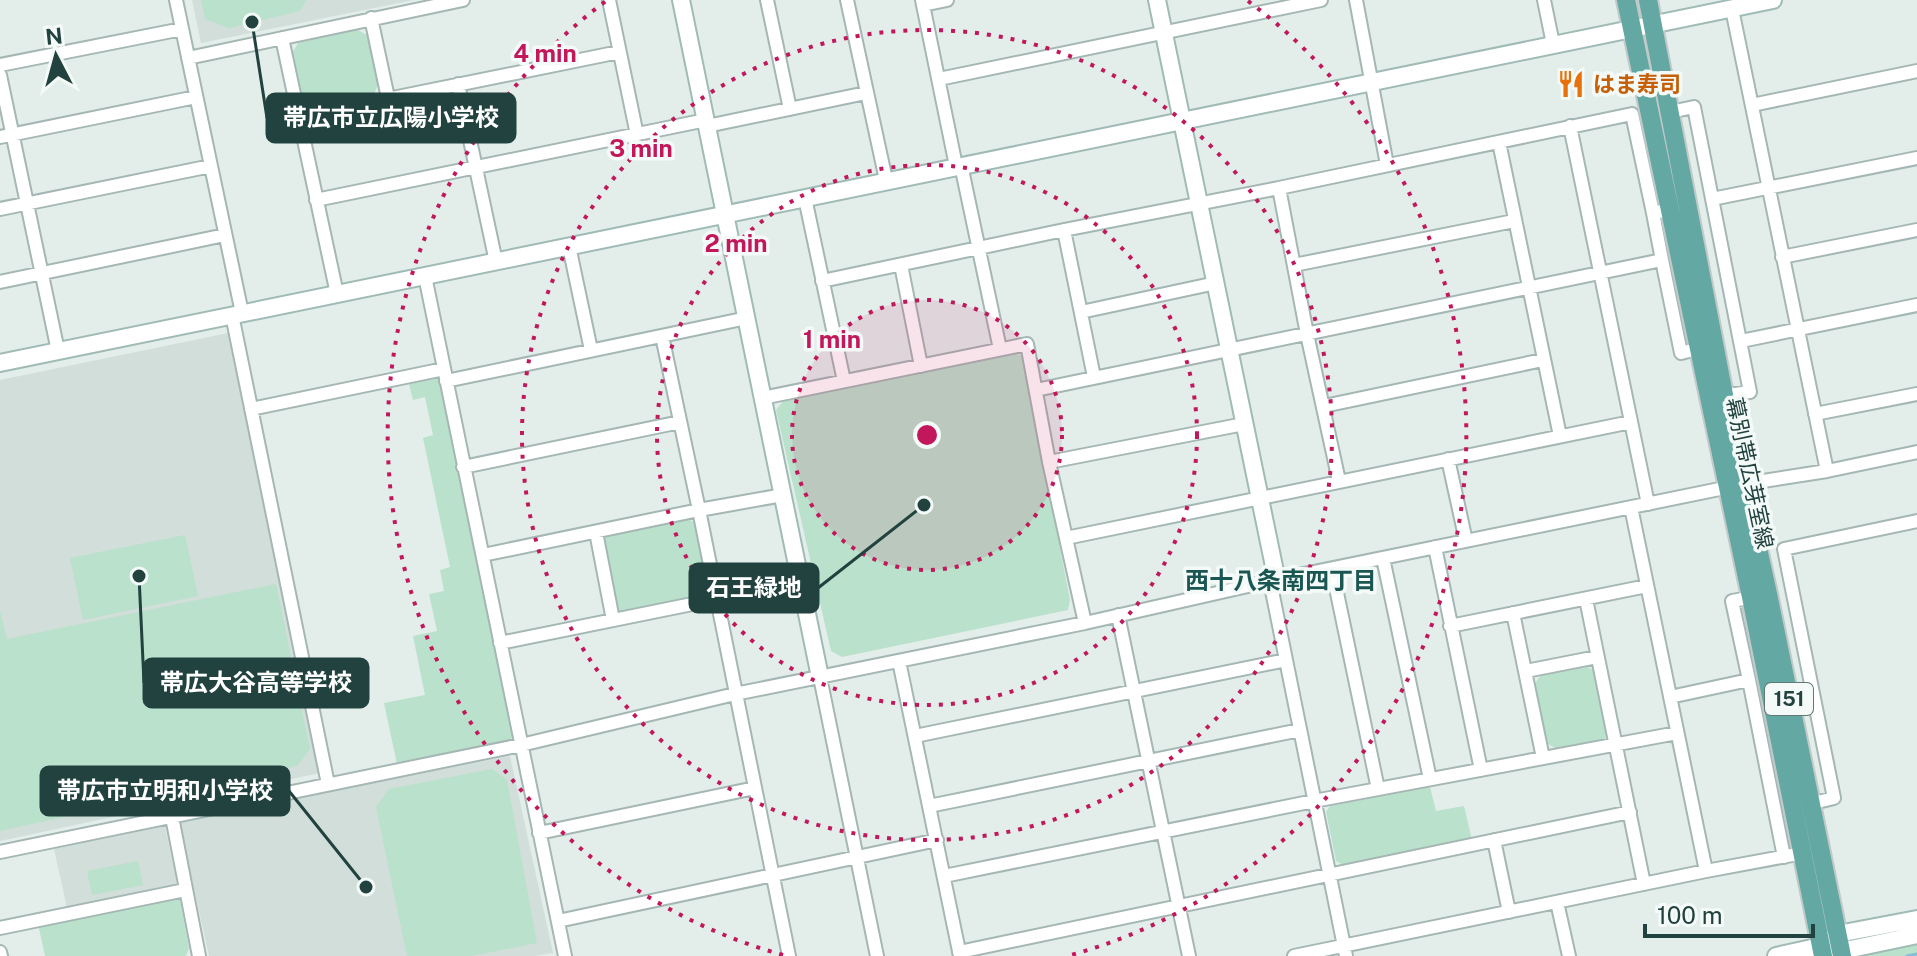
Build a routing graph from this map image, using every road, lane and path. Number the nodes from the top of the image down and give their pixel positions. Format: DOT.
graph roads {
  1 [pos="176,0"];
  2 [pos="463,0"];
  3 [pos="609,0"];
  4 [pos="681,0"];
  5 [pos="767,0"];
  6 [pos="847,0"];
  7 [pos="947,0"];
  8 [pos="1157,0"];
  9 [pos="1240,0"];
  10 [pos="1321,0"];
  11 [pos="1356,0"];
  12 [pos="1544,0"];
  13 [pos="1626,0"];
  14 [pos="1648,0"];
  15 [pos="1773,0"];
  16 [pos="922,3"];
  17 [pos="1732,9"];
  18 [pos="1243,16"];
  19 [pos="371,18"];
  20 [pos="1653,24"];
  21 [pos="1632,28"];
  22 [pos="182,29"];
  23 [pos="1164,33"];
  24 [pos="282,38"];
  25 [pos="1553,44"];
  26 [pos="619,52"];
  27 [pos="188,58"];
  28 [pos="0,65"];
  29 [pos="1917,71"];
  30 [pos="0,75"];
  31 [pos="939,79"];
  32 [pos="1371,81"];
  33 [pos="458,84"];
  34 [pos="866,93"];
  35 [pos="196,97"];
  36 [pos="388,98"];
  37 [pos="1752,105"];
  38 [pos="790,109"];
  39 [pos="1670,112"];
  40 [pos="299,117"];
  41 [pos="1182,121"];
  42 [pos="707,123"];
  43 [pos="1570,126"];
  44 [pos="637,135"];
  45 [pos="6,136"];
  46 [pos="1499,142"];
  47 [pos="1917,158"];
  48 [pos="1387,165"];
  49 [pos="211,166"];
  50 [pos="959,166"];
  51 [pos="475,168"];
  52 [pos="886,180"];
  53 [pos="1279,188"];
  54 [pos="1768,188"];
  55 [pos="805,198"];
  56 [pos="1712,199"];
  57 [pos="316,200"];
  58 [pos="26,204"];
  59 [pos="1199,204"];
  60 [pos="0,209"];
  61 [pos="1670,210"];
  62 [pos="725,213"];
  63 [pos="1514,221"];
  64 [pos="1064,230"];
  65 [pos="1917,230"];
  66 [pos="225,235"];
  67 [pos="569,246"];
  68 [pos="979,248"];
  69 [pos="1782,257"];
  70 [pos="1662,260"];
  71 [pos="496,262"];
  72 [pos="901,265"];
  73 [pos="1294,265"];
  74 [pos="1600,273"];
  75 [pos="42,274"];
  76 [pos="425,276"];
  77 [pos="822,281"];
  78 [pos="0,282"];
  79 [pos="1216,283"];
  80 [pos="1529,288"];
  81 [pos="337,294"];
  82 [pos="1917,305"];
  83 [pos="1081,312"];
  84 [pos="237,314"];
  85 [pos="747,318"];
  86 [pos="1798,330"];
  87 [pos="1307,334"];
  88 [pos="662,336"];
  89 [pos="1741,341"];
  90 [pos="1700,348"];
  91 [pos="1000,349"];
  92 [pos="591,350"];
  93 [pos="58,351"];
  94 [pos="1229,351"];
  95 [pos="1543,360"];
  96 [pos="0,363"];
  97 [pos="921,366"];
  98 [pos="445,375"];
  99 [pos="1094,377"];
  100 [pos="844,381"];
  101 [pos="1036,390"];
  102 [pos="1917,394"];
  103 [pos="1717,397"];
  104 [pos="762,398"];
  105 [pos="1324,406"];
  106 [pos="251,409"];
  107 [pos="1815,414"];
  108 [pos="680,422"];
  109 [pos="1631,422"];
  110 [pos="1244,424"];
  111 [pos="1560,436"];
  112 [pos="1917,452"];
  113 [pos="1448,459"];
  114 [pos="1049,462"];
  115 [pos="463,467"];
  116 [pos="1827,471"];
  117 [pos="1339,481"];
  118 [pos="1736,486"];
  119 [pos="783,495"];
  120 [pos="1260,498"];
  121 [pos="1648,504"];
  122 [pos="1631,507"];
  123 [pos="699,510"];
  124 [pos="1916,525"];
  125 [pos="596,532"];
  126 [pos="1066,538"];
  127 [pos="1466,541"];
  128 [pos="1435,547"];
  129 [pos="483,555"];
  130 [pos="1383,558"];
  131 [pos="1332,569"];
  132 [pos="1273,581"];
  133 [pos="1647,586"];
  134 [pos="1760,596"];
  135 [pos="717,599"];
  136 [pos="1586,599"];
  137 [pos="1513,613"];
  138 [pos="1118,615"];
  139 [pos="613,620"];
  140 [pos="1085,623"];
  141 [pos="1450,626"];
  142 [pos="1802,639"];
  143 [pos="500,643"];
  144 [pos="1778,644"];
  145 [pos="1597,657"];
  146 [pos="1286,660"];
  147 [pos="899,661"];
  148 [pos="1526,671"];
  149 [pos="820,677"];
  150 [pos="1749,680"];
  151 [pos="1133,692"];
  152 [pos="735,694"];
  153 [pos="1670,697"];
  154 [pos="1300,730"];
  155 [pos="1677,733"];
  156 [pos="915,736"];
  157 [pos="1617,744"];
  158 [pos="521,745"];
  159 [pos="1543,758"];
  160 [pos="1147,761"];
  161 [pos="1481,770"];
  162 [pos="1430,779"];
  163 [pos="328,784"];
  164 [pos="755,788"];
  165 [pos="1378,789"];
  166 [pos="1314,801"];
  167 [pos="1802,805"];
  168 [pos="929,806"];
  169 [pos="1630,812"];
  170 [pos="172,817"];
  171 [pos="1162,831"];
  172 [pos="539,833"];
  173 [pos="937,840"];
  174 [pos="1494,840"];
  175 [pos="0,852"];
  176 [pos="1803,853"];
  177 [pos="1784,857"];
  178 [pos="856,858"];
  179 [pos="1706,871"];
  180 [pos="1328,874"];
  181 [pos="773,875"];
  182 [pos="944,876"];
  183 [pos="1644,884"];
  184 [pos="185,890"];
  185 [pos="1557,902"];
  186 [pos="1178,906"];
  187 [pos="1509,912"];
  188 [pos="1917,919"];
  189 [pos="558,921"];
  190 [pos="0,928"];
  191 [pos="1917,935"];
  192 [pos="1833,949"];
  193 [pos="1344,951"];
  194 [pos="960,954"];
  195 [pos="199,956"];
  196 [pos="565,956"];
  197 [pos="789,956"];
  198 [pos="877,956"];
  199 [pos="1189,956"];
  200 [pos="1294,956"];
  201 [pos="1569,956"];
  202 [pos="1776,956"];
  1 -- 22 [label="street"];
  2 -- 19 [label="street"];
  3 -- 26 [label="street"];
  4 -- 42 [label="street"];
  5 -- 38 [label="street"];
  6 -- 34 [label="street"];
  7 -- 16 [label="street"];
  8 -- 23 [label="street"];
  9 -- 18 [label="street"];
  10 -- 18 [label="street"];
  11 -- 32 [label="street"];
  12 -- 25 [label="street"];
  13 -- 21 [label="main road, 幕別帯広芽室線 / 151"];
  14 -- 20 [label="main road, 幕別帯広芽室線 / 151"];
  15 -- 17 [label="street"];
  16 -- 31 [label="street"];
  17 -- 20 [label="street"];
  17 -- 37 [label="street"];
  18 -- 23 [label="street"];
  19 -- 24 [label="street"];
  19 -- 36 [label="street"];
  20 -- 21 [label="street"];
  20 -- 39 [label="main road, 幕別帯広芽室線 / 151"];
  21 -- 25 [label="street"];
  21 -- 61 [label="main road, 幕別帯広芽室線 / 151"];
  22 -- 27 [label="street"];
  22 -- 28 [label="street"];
  23 -- 31 [label="street"];
  23 -- 41 [label="street"];
  24 -- 27 [label="street"];
  24 -- 40 [label="street"];
  25 -- 32 [label="street"];
  26 -- 33 [label="street"];
  26 -- 44 [label="street"];
  27 -- 35 [label="street"];
  29 -- 37 [label="street"];
  30 -- 45 [label="street"];
  31 -- 50 [label="street"];
  32 -- 41 [label="street"];
  32 -- 48 [label="street"];
  33 -- 36 [label="street"];
  33 -- 51 [label="street"];
  34 -- 38 [label="street"];
  34 -- 52 [label="street"];
  35 -- 45 [label="street"];
  35 -- 49 [label="street"];
  36 -- 40 [label="street"];
  37 -- 54 [label="street"];
  38 -- 42 [label="street"];
  39 -- 56 [label="street"];
  39 -- 61 [label="main road, 幕別帯広芽室線 / 151"];
  40 -- 57 [label="street"];
  41 -- 50 [label="street"];
  41 -- 59 [label="street"];
  42 -- 44 [label="street"];
  42 -- 62 [label="street"];
  43 -- 46 [label="street"];
  43 -- 61 [label="street"];
  43 -- 74 [label="street"];
  44 -- 51 [label="street"];
  45 -- 58 [label="street"];
  46 -- 48 [label="street"];
  46 -- 63 [label="street"];
  47 -- 54 [label="street"];
  48 -- 53 [label="street"];
  49 -- 58 [label="street"];
  49 -- 66 [label="street"];
  50 -- 52 [label="street"];
  50 -- 68 [label="street"];
  51 -- 57 [label="street"];
  51 -- 71 [label="street"];
  52 -- 55 [label="street"];
  53 -- 59 [label="street"];
  53 -- 73 [label="street"];
  54 -- 56 [label="street"];
  54 -- 69 [label="street"];
  55 -- 62 [label="street"];
  55 -- 77 [label="street"];
  56 -- 89 [label="street"];
  57 -- 81 [label="street"];
  58 -- 60 [label="street"];
  58 -- 75 [label="street"];
  59 -- 64 [label="street"];
  59 -- 79 [label="street"];
  61 -- 70 [label="street"];
  61 -- 90 [label="main road, 幕別帯広芽室線 / 151"];
  61 -- 103 [label="main road, 幕別帯広芽室線 / 151"];
  62 -- 67 [label="street"];
  62 -- 85 [label="street"];
  63 -- 73 [label="street"];
  63 -- 80 [label="street"];
  64 -- 68 [label="street"];
  64 -- 83 [label="street"];
  65 -- 69 [label="street"];
  66 -- 75 [label="street"];
  66 -- 84 [label="street"];
  67 -- 71 [label="street"];
  67 -- 92 [label="street"];
  68 -- 72 [label="street"];
  68 -- 91 [label="street"];
  69 -- 86 [label="street"];
  70 -- 74 [label="street"];
  70 -- 90 [label="street"];
  71 -- 76 [label="street"];
  72 -- 77 [label="street"];
  72 -- 97 [label="street"];
  73 -- 87 [label="street"];
  74 -- 80 [label="street"];
  74 -- 109 [label="street"];
  75 -- 78 [label="street"];
  75 -- 93 [label="street"];
  76 -- 81 [label="street"];
  76 -- 98 [label="street"];
  77 -- 100 [label="street"];
  79 -- 83 [label="street"];
  79 -- 94 [label="street"];
  80 -- 87 [label="street"];
  80 -- 95 [label="street"];
  81 -- 84 [label="street"];
  82 -- 86 [label="street"];
  83 -- 99 [label="street"];
  84 -- 93 [label="street"];
  84 -- 106 [label="street"];
  85 -- 88 [label="street"];
  85 -- 104 [label="street"];
  86 -- 89 [label="street"];
  86 -- 107 [label="street"];
  87 -- 94 [label="street"];
  87 -- 105 [label="street"];
  88 -- 92 [label="street"];
  88 -- 108 [label="street"];
  89 -- 103 [label="street"];
  90 -- 103 [label="main road, 幕別帯広芽室線 / 151"];
  91 -- 97 [label="street"];
  91 -- 101 [label="street"];
  92 -- 98 [label="street"];
  93 -- 96 [label="street"];
  94 -- 99 [label="street"];
  94 -- 110 [label="street"];
  95 -- 105 [label="street"];
  95 -- 111 [label="street"];
  97 -- 100 [label="street"];
  98 -- 106 [label="street"];
  98 -- 115 [label="street"];
  99 -- 101 [label="street"];
  100 -- 104 [label="street"];
  101 -- 114 [label="street"];
  102 -- 107 [label="street"];
  103 -- 118 [label="main road, 幕別帯広芽室線 / 151"];
  104 -- 119 [label="street"];
  105 -- 117 [label="street"];
  106 -- 163 [label="street"];
  107 -- 116 [label="street"];
  108 -- 115 [label="street"];
  108 -- 123 [label="street"];
  109 -- 111 [label="street"];
  109 -- 121 [label="street"];
  110 -- 114 [label="street"];
  110 -- 120 [label="street"];
  111 -- 113 [label="street"];
  112 -- 116 [label="street"];
  113 -- 117 [label="street"];
  113 -- 127 [label="street"];
  114 -- 126 [label="street"];
  115 -- 129 [label="street"];
  116 -- 118 [label="street"];
  117 -- 120 [label="street"];
  118 -- 121 [label="street"];
  118 -- 134 [label="main road, 幕別帯広芽室線 / 151"];
  119 -- 123 [label="street"];
  119 -- 149 [label="street"];
  120 -- 126 [label="street"];
  120 -- 132 [label="street"];
  121 -- 122 [label="street"];
  122 -- 127 [label="street"];
  122 -- 133 [label="street"];
  123 -- 125 [label="street"];
  123 -- 135 [label="street"];
  124 -- 142 [label="street"];
  125 -- 129 [label="street"];
  125 -- 139 [label="street"];
  126 -- 140 [label="street"];
  127 -- 128 [label="street"];
  128 -- 130 [label="street"];
  128 -- 141 [label="street"];
  129 -- 143 [label="street"];
  130 -- 131 [label="street"];
  130 -- 162 [label="street"];
  131 -- 132 [label="street"];
  131 -- 165 [label="street"];
  132 -- 138 [label="street"];
  132 -- 146 [label="street"];
  133 -- 136 [label="street"];
  133 -- 153 [label="street"];
  134 -- 144 [label="main road, 幕別帯広芽室線 / 151"];
  134 -- 150 [label="street"];
  134 -- 167 [label="main road, 幕別帯広芽室線 / 151"];
  135 -- 139 [label="street"];
  135 -- 152 [label="street"];
  136 -- 137 [label="street"];
  136 -- 145 [label="street"];
  137 -- 141 [label="street"];
  137 -- 148 [label="street"];
  138 -- 140 [label="street"];
  138 -- 151 [label="street"];
  139 -- 143 [label="street"];
  140 -- 147 [label="street"];
  141 -- 161 [label="street"];
  142 -- 144 [label="street"];
  142 -- 167 [label="street"];
  143 -- 158 [label="street"];
  144 -- 167 [label="main road, 幕別帯広芽室線 / 151"];
  145 -- 148 [label="street"];
  145 -- 157 [label="street"];
  146 -- 151 [label="street"];
  146 -- 154 [label="street"];
  147 -- 149 [label="street"];
  147 -- 156 [label="street"];
  148 -- 159 [label="street"];
  149 -- 152 [label="street"];
  149 -- 178 [label="street"];
  150 -- 153 [label="street"];
  150 -- 177 [label="street"];
  151 -- 156 [label="street"];
  151 -- 160 [label="street"];
  152 -- 158 [label="street"];
  152 -- 164 [label="street"];
  153 -- 155 [label="street"];
  154 -- 160 [label="street"];
  154 -- 166 [label="street"];
  155 -- 157 [label="street"];
  155 -- 179 [label="street"];
  156 -- 168 [label="street"];
  157 -- 159 [label="street"];
  157 -- 169 [label="street"];
  158 -- 163 [label="street"];
  158 -- 172 [label="street"];
  159 -- 161 [label="street"];
  160 -- 168 [label="street"];
  160 -- 171 [label="street"];
  161 -- 162 [label="street"];
  162 -- 165 [label="street"];
  163 -- 170 [label="street"];
  164 -- 172 [label="street"];
  164 -- 181 [label="street"];
  165 -- 166 [label="street"];
  166 -- 171 [label="street"];
  166 -- 180 [label="street"];
  167 -- 176 [label="main road, 幕別帯広芽室線 / 151"];
  167 -- 192 [label="main road, 幕別帯広芽室線 / 151"];
  168 -- 173 [label="street"];
  169 -- 174 [label="street"];
  169 -- 183 [label="street"];
  170 -- 175 [label="street"];
  170 -- 184 [label="street"];
  171 -- 182 [label="street"];
  171 -- 186 [label="street"];
  172 -- 189 [label="street"];
  173 -- 178 [label="street"];
  173 -- 182 [label="street"];
  174 -- 180 [label="street"];
  174 -- 187 [label="street"];
  176 -- 177 [label="street"];
  176 -- 192 [label="main road, 幕別帯広芽室線 / 151"];
  177 -- 179 [label="street"];
  178 -- 181 [label="street"];
  178 -- 198 [label="street"];
  179 -- 183 [label="street"];
  180 -- 186 [label="street"];
  180 -- 193 [label="street"];
  181 -- 189 [label="street"];
  181 -- 197 [label="street"];
  182 -- 194 [label="street"];
  183 -- 185 [label="street"];
  184 -- 190 [label="street"];
  184 -- 195 [label="street"];
  185 -- 187 [label="street"];
  185 -- 201 [label="street"];
  186 -- 194 [label="street"];
  186 -- 199 [label="street"];
  187 -- 193 [label="street"];
  188 -- 192 [label="street"];
  189 -- 196 [label="street"];
  191 -- 192 [label="street"];
  192 -- 202 [label="street"];
  193 -- 200 [label="street"];
}
